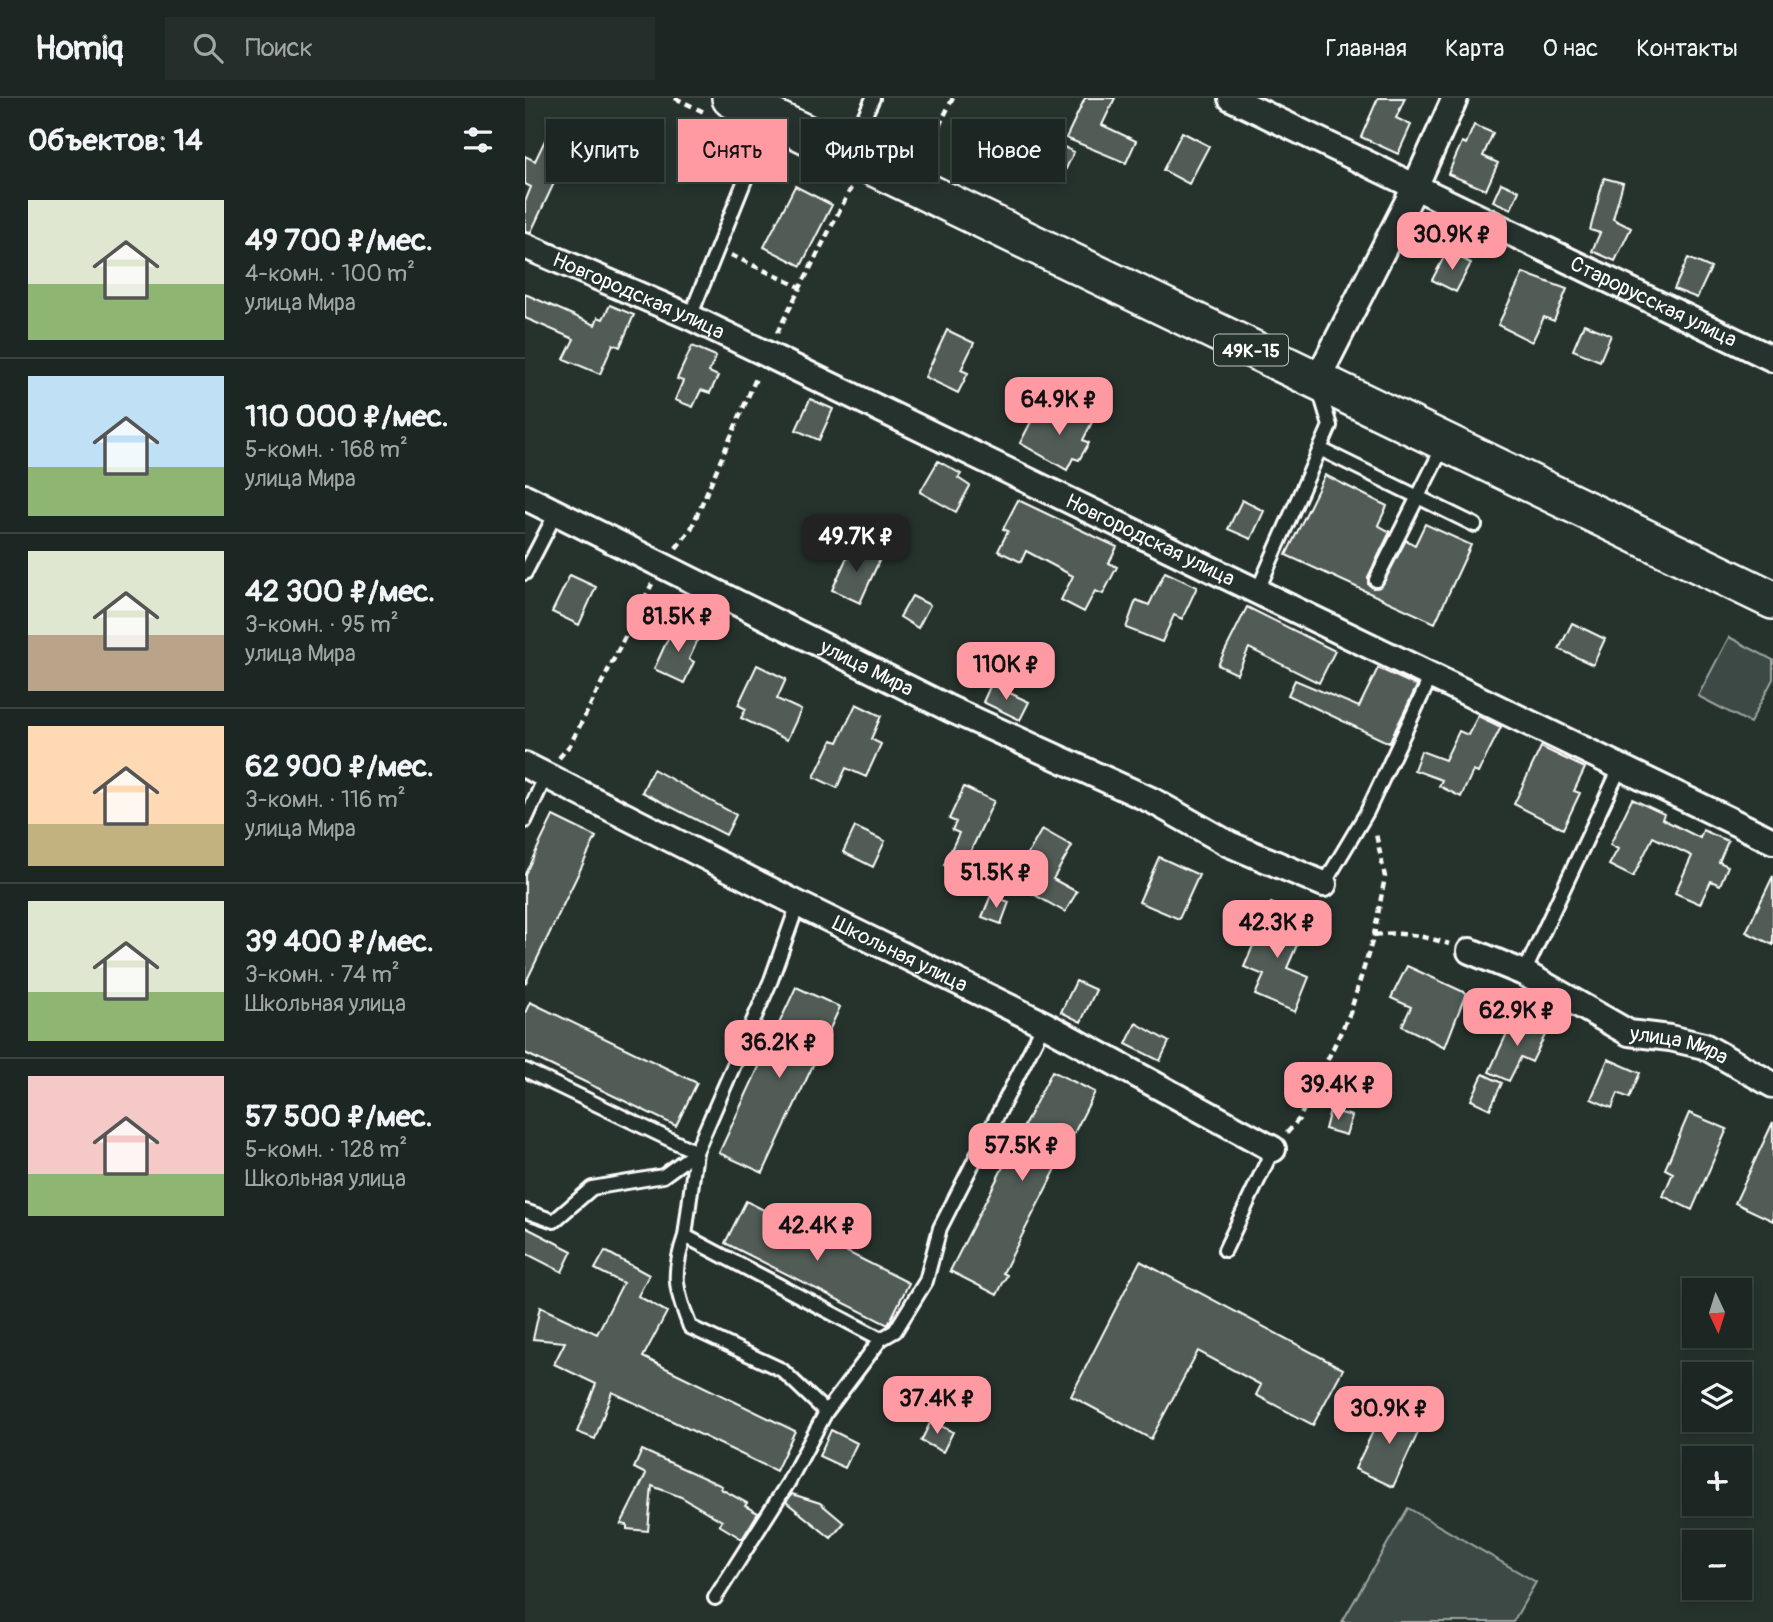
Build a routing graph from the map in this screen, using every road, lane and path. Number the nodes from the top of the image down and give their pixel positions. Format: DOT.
graph roads {
  1 [pos="731,98"];
  2 [pos="873,98"];
  3 [pos="953,98"];
  4 [pos="1231,98"];
  5 [pos="1455,98"];
  6 [pos="770,117"];
  7 [pos="866,119"];
  8 [pos="938,128"];
  9 [pos="801,137"];
  10 [pos="844,182"];
  11 [pos="878,182"];
  12 [pos="1415,187"];
  13 [pos="525,246"];
  14 [pos="717,248"];
  15 [pos="800,287"];
  16 [pos="690,317"];
  17 [pos="766,355"];
  18 [pos="1773,359"];
  19 [pos="1316,382"];
  20 [pos="1445,443"];
  21 [pos="1320,449"];
  22 [pos="525,497"];
  23 [pos="1417,497"];
  24 [pos="556,513"];
  25 [pos="1475,525"];
  26 [pos="662,566"];
  27 [pos="525,573"];
  28 [pos="1376,580"];
  29 [pos="1257,592"];
  30 [pos="1773,600"];
  31 [pos="1431,676"];
  32 [pos="1621,768"];
  33 [pos="535,770"];
  34 [pos="525,821"];
  35 [pos="1375,828"];
  36 [pos="1773,841"];
  37 [pos="1324,884"];
  38 [pos="798,904"];
  39 [pos="1374,934"];
  40 [pos="1470,951"];
  41 [pos="1524,973"];
  42 [pos="1044,1024"];
  43 [pos="525,1070"];
  44 [pos="1773,1085"];
  45 [pos="1281,1140"];
  46 [pos="697,1152"];
  47 [pos="525,1211"];
  48 [pos="685,1236"];
  49 [pos="1225,1250"];
  50 [pos="881,1339"];
  51 [pos="826,1412"];
  52 [pos="715,1598"];
  1 -- 6 [label="main road, 49К-15"];
  2 -- 7 [label="lane"];
  3 -- 8 [label="path"];
  4 -- 12 [label="street, Старорусская улица"];
  5 -- 12 [label="street"];
  6 -- 9 [label="main road, 49К-15"];
  6 -- 14 [label="lane"];
  10 -- 15 [label="path"];
  11 -- 19 [label="main road, 49К-15"];
  12 -- 18 [label="street, Старорусская улица"];
  12 -- 19 [label="street"];
  13 -- 16 [label="street, Новгородская улица"];
  14 -- 15 [label="path"];
  14 -- 16 [label="lane"];
  15 -- 17 [label="path"];
  16 -- 17 [label="street, Новгородская улица"];
  17 -- 26 [label="path"];
  17 -- 29 [label="street, Новгородская улица"];
  19 -- 20 [label="main road, 49К-15"];
  19 -- 21 [label="lane"];
  20 -- 23 [label="lane"];
  20 -- 30 [label="main road, 49К-15"];
  21 -- 23 [label="lane"];
  21 -- 29 [label="lane"];
  22 -- 24 [label="street, улица Мира"];
  23 -- 25 [label="lane"];
  23 -- 28 [label="lane"];
  24 -- 26 [label="street, улица Мира"];
  24 -- 27 [label="lane"];
  26 -- 33 [label="path"];
  26 -- 37 [label="street, улица Мира"];
  29 -- 31 [label="street, Новгородская улица"];
  31 -- 32 [label="street, Новгородская улица"];
  31 -- 37 [label="lane"];
  32 -- 36 [label="street, Новгородская улица"];
  32 -- 41 [label="lane"];
  33 -- 34 [label="lane"];
  33 -- 38 [label="street, Школьная улица"];
  35 -- 39 [label="path"];
  38 -- 42 [label="street, Школьная улица"];
  38 -- 46 [label="lane"];
  39 -- 40 [label="path"];
  39 -- 45 [label="path"];
  40 -- 41 [label="street, улица Мира"];
  41 -- 44 [label="street, улица Мира"];
  42 -- 45 [label="street, Школьная улица"];
  42 -- 50 [label="lane"];
  43 -- 46 [label="lane"];
  45 -- 49 [label="lane"];
  46 -- 47 [label="lane"];
  46 -- 48 [label="lane"];
  48 -- 50 [label="lane"];
  48 -- 51 [label="lane"];
  50 -- 51 [label="lane"];
  51 -- 52 [label="lane"];
}
